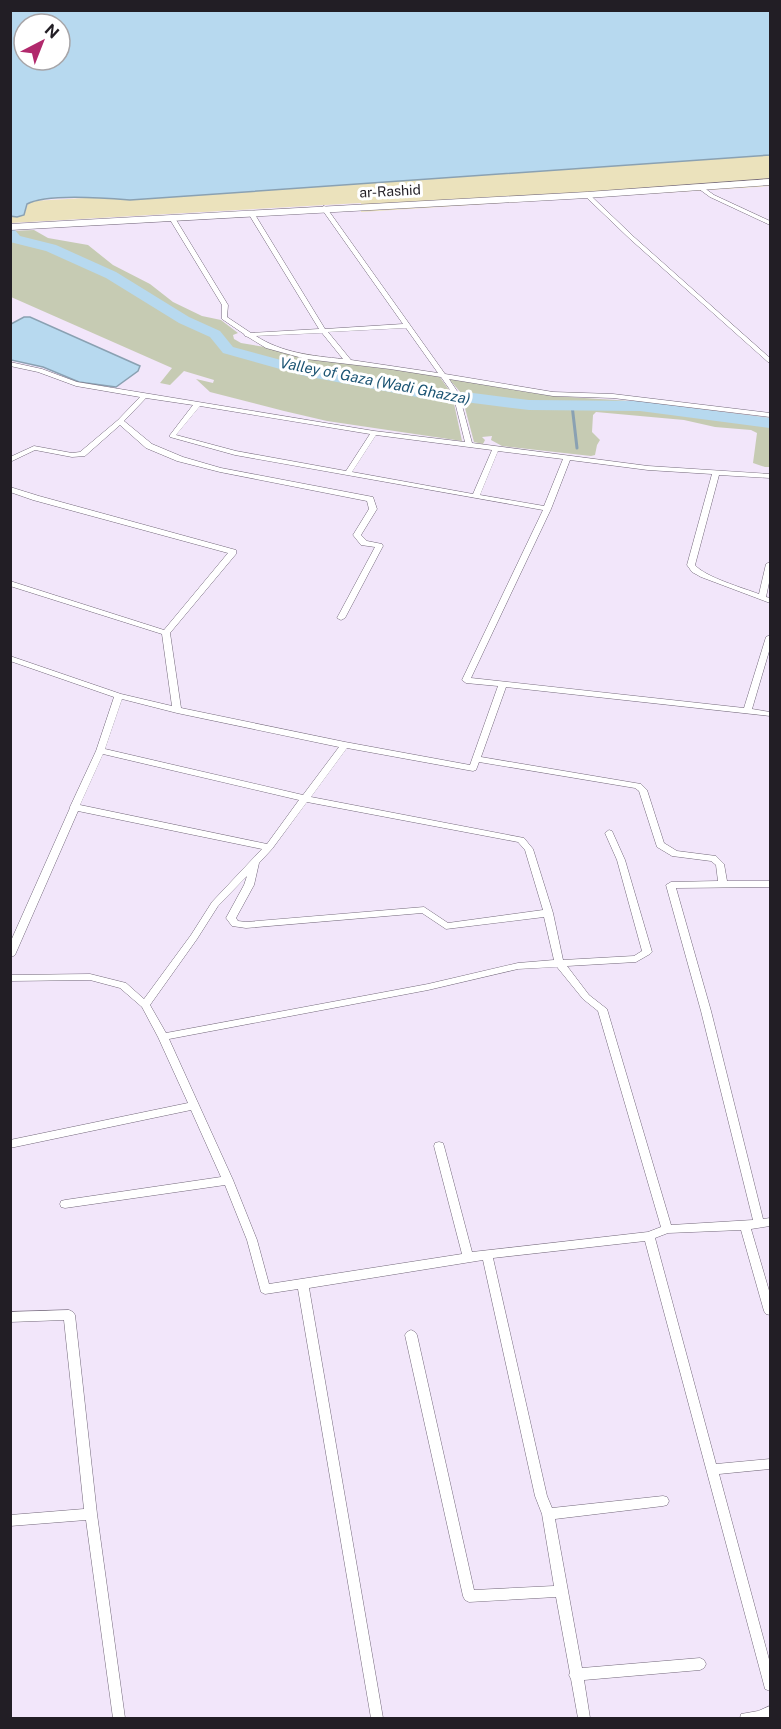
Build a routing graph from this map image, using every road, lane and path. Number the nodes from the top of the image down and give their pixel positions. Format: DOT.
graph roads {
  1 [pos="771,182"];
  2 [pos="701,188"];
  3 [pos="587,195"];
  4 [pos="324,208"];
  5 [pos="250,213"];
  6 [pos="172,218"];
  7 [pos="771,223"];
  8 [pos="10,226"];
  9 [pos="407,326"];
  10 [pos="323,330"];
  11 [pos="247,335"];
  12 [pos="771,361"];
  13 [pos="349,362"];
  14 [pos="10,364"];
  15 [pos="442,375"];
  16 [pos="144,396"];
  17 [pos="198,404"];
  18 [pos="771,415"];
  19 [pos="120,422"];
  20 [pos="374,433"];
  21 [pos="469,445"];
  22 [pos="496,448"];
  23 [pos="568,457"];
  24 [pos="10,460"];
  25 [pos="716,472"];
  26 [pos="348,473"];
  27 [pos="771,476"];
  28 [pos="10,489"];
  29 [pos="476,496"];
  30 [pos="547,509"];
  31 [pos="771,564"];
  32 [pos="10,583"];
  33 [pos="766,599"];
  34 [pos="341,618"];
  35 [pos="166,633"];
  36 [pos="771,637"];
  37 [pos="10,658"];
  38 [pos="502,686"];
  39 [pos="119,696"];
  40 [pos="177,710"];
  41 [pos="747,711"];
  42 [pos="771,714"];
  43 [pos="345,745"];
  44 [pos="100,751"];
  45 [pos="476,759"];
  46 [pos="306,799"];
  47 [pos="74,807"];
  48 [pos="609,833"];
  49 [pos="269,847"];
  50 [pos="255,863"];
  51 [pos="723,884"];
  52 [pos="771,884"];
  53 [pos="548,913"];
  54 [pos="10,955"];
  55 [pos="559,963"];
  56 [pos="10,978"];
  57 [pos="145,1005"];
  58 [pos="163,1037"];
  59 [pos="193,1106"];
  60 [pos="10,1144"];
  61 [pos="439,1146"];
  62 [pos="228,1180"];
  63 [pos="65,1204"];
  64 [pos="765,1222"];
  65 [pos="745,1226"];
  66 [pos="667,1229"];
  67 [pos="649,1236"];
  68 [pos="487,1255"];
  69 [pos="468,1257"];
  70 [pos="303,1284"];
  71 [pos="771,1311"];
  72 [pos="10,1317"];
  73 [pos="411,1335"];
  74 [pos="771,1464"];
  75 [pos="711,1470"];
  76 [pos="663,1501"];
  77 [pos="91,1514"];
  78 [pos="548,1515"];
  79 [pos="10,1521"];
  80 [pos="560,1591"];
  81 [pos="700,1664"];
  82 [pos="575,1675"];
  83 [pos="771,1685"];
  84 [pos="771,1712"];
  85 [pos="119,1719"];
  86 [pos="377,1719"];
  87 [pos="584,1719"];
  88 [pos="746,1719"];
  1 -- 2 [label="main road, ar-Rashid"];
  2 -- 3 [label="main road, ar-Rashid"];
  2 -- 7 [label="street"];
  3 -- 4 [label="main road, ar-Rashid"];
  3 -- 12 [label="street"];
  4 -- 5 [label="main road, ar-Rashid"];
  4 -- 9 [label="street"];
  5 -- 6 [label="main road, ar-Rashid"];
  5 -- 10 [label="street"];
  6 -- 8 [label="main road, ar-Rashid"];
  6 -- 11 [label="street"];
  9 -- 10 [label="street"];
  9 -- 15 [label="street"];
  10 -- 11 [label="street"];
  10 -- 13 [label="street"];
  11 -- 13 [label="street"];
  13 -- 15 [label="street"];
  14 -- 16 [label="street"];
  15 -- 18 [label="street"];
  15 -- 21 [label="street"];
  16 -- 17 [label="street"];
  16 -- 19 [label="street"];
  17 -- 20 [label="street"];
  17 -- 26 [label="street"];
  19 -- 24 [label="street"];
  19 -- 34 [label="street"];
  20 -- 21 [label="street"];
  20 -- 26 [label="street"];
  21 -- 22 [label="street"];
  22 -- 23 [label="street"];
  22 -- 29 [label="street"];
  23 -- 25 [label="street"];
  23 -- 30 [label="street"];
  25 -- 27 [label="street"];
  25 -- 33 [label="street"];
  26 -- 29 [label="street"];
  28 -- 35 [label="street"];
  29 -- 30 [label="street"];
  30 -- 38 [label="street"];
  31 -- 33 [label="street"];
  32 -- 35 [label="street"];
  35 -- 40 [label="street"];
  36 -- 41 [label="street"];
  37 -- 39 [label="street"];
  38 -- 41 [label="street"];
  38 -- 45 [label="street"];
  39 -- 40 [label="street"];
  39 -- 44 [label="street"];
  40 -- 43 [label="street"];
  41 -- 42 [label="street"];
  43 -- 45 [label="street"];
  43 -- 46 [label="street"];
  44 -- 46 [label="street"];
  44 -- 47 [label="street"];
  45 -- 51 [label="street"];
  46 -- 49 [label="street"];
  46 -- 53 [label="street"];
  47 -- 49 [label="street"];
  47 -- 54 [label="street"];
  48 -- 55 [label="street"];
  49 -- 50 [label="street"];
  50 -- 53 [label="street"];
  50 -- 57 [label="street"];
  51 -- 52 [label="street"];
  51 -- 64 [label="street"];
  53 -- 55 [label="street"];
  55 -- 58 [label="street"];
  55 -- 66 [label="street"];
  56 -- 57 [label="street"];
  57 -- 58 [label="street"];
  58 -- 59 [label="street"];
  59 -- 60 [label="street"];
  59 -- 62 [label="street"];
  61 -- 69 [label="street"];
  62 -- 63 [label="street"];
  62 -- 70 [label="street"];
  64 -- 65 [label="street"];
  65 -- 66 [label="street"];
  65 -- 71 [label="street"];
  66 -- 67 [label="street"];
  67 -- 68 [label="street"];
  67 -- 75 [label="street"];
  68 -- 69 [label="street"];
  68 -- 78 [label="street"];
  69 -- 70 [label="street"];
  70 -- 86 [label="street"];
  72 -- 77 [label="street"];
  73 -- 80 [label="street"];
  74 -- 75 [label="street"];
  75 -- 83 [label="street"];
  76 -- 78 [label="street"];
  77 -- 79 [label="street"];
  77 -- 85 [label="street"];
  78 -- 80 [label="street"];
  80 -- 82 [label="street"];
  81 -- 82 [label="street"];
  82 -- 87 [label="street"];
  84 -- 88 [label="street"];
}
